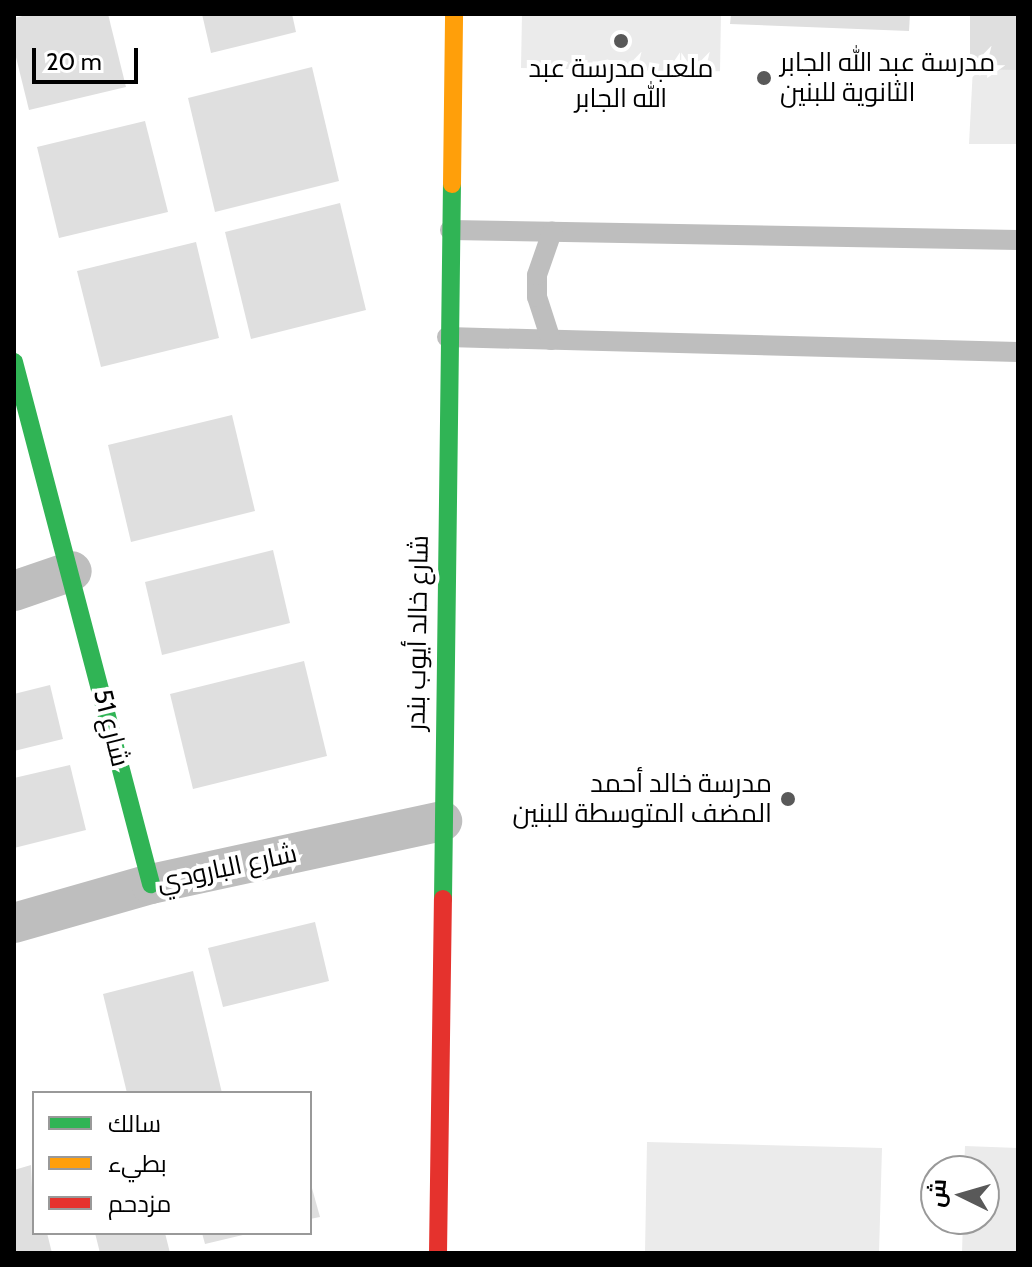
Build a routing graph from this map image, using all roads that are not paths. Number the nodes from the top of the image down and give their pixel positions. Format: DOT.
graph roads {
  1 [pos="454,14"];
  2 [pos="450,230"];
  3 [pos="552,232"];
  4 [pos="1018,240"];
  5 [pos="447,337"];
  6 [pos="551,340"];
  7 [pos="1018,352"];
  8 [pos="14,362"];
  9 [pos="72,571"];
  10 [pos="14,591"];
  11 [pos="442,821"];
  12 [pos="151,884"];
  13 [pos="14,923"];
  14 [pos="438,1253"];
  1 -- 2 [label="street, شارع خالد أيوب بندر"];
  2 -- 3 [label="lane"];
  2 -- 5 [label="street, شارع خالد أيوب بندر"];
  3 -- 4 [label="lane"];
  3 -- 6 [label="lane"];
  5 -- 6 [label="lane"];
  5 -- 11 [label="street, شارع خالد أيوب بندر"];
  6 -- 7 [label="lane"];
  8 -- 9 [label="street, شارع 51"];
  9 -- 10 [label="street"];
  9 -- 12 [label="street, شارع 51"];
  11 -- 12 [label="street, شارع البارودي"];
  11 -- 14 [label="street, شارع خالد أيوب بندر"];
  12 -- 13 [label="street, شارع البارودي"];
}
